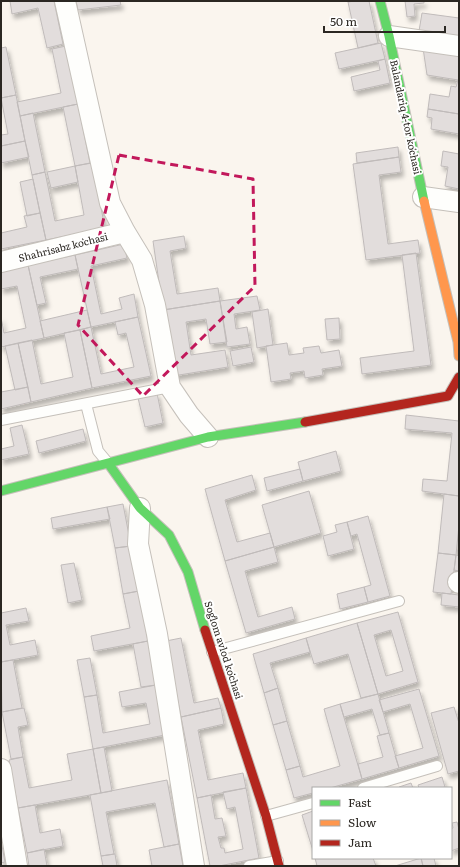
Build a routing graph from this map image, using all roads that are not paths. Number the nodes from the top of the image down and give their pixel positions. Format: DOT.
graph roads {
  1 [pos="64,1"];
  2 [pos="380,1"];
  3 [pos="389,36"];
  4 [pos="459,46"];
  5 [pos="423,197"];
  6 [pos="459,202"];
  7 [pos="124,232"];
  8 [pos="1,262"];
  9 [pos="459,356"];
  10 [pos="459,377"];
  11 [pos="170,387"];
  12 [pos="454,398"];
  13 [pos="86,404"];
  14 [pos="1,420"];
  15 [pos="208,437"];
  16 [pos="108,462"];
  17 [pos="1,491"];
  18 [pos="140,508"];
  19 [pos="399,601"];
  20 [pos="212,652"];
  21 [pos="438,766"];
  22 [pos="1,769"];
  23 [pos="366,787"];
  24 [pos="312,803"];
  25 [pos="266,816"];
  26 [pos="278,864"];
  27 [pos="17,866"];
  28 [pos="194,866"];
  29 [pos="249,866"];
  1 -- 7 [label="street"];
  2 -- 3 [label="street, Balandariq 4-tor koʻchasi"];
  3 -- 4 [label="street"];
  3 -- 5 [label="street, Balandariq 4-tor koʻchasi"];
  5 -- 6 [label="street"];
  5 -- 9 [label="street, Balandariq 4-tor koʻchasi"];
  7 -- 8 [label="street, Shahrisabz koʻchasi"];
  7 -- 11 [label="street"];
  10 -- 12 [label="street"];
  11 -- 13 [label="lane"];
  11 -- 15 [label="street"];
  12 -- 15 [label="street"];
  13 -- 14 [label="lane"];
  13 -- 16 [label="lane"];
  15 -- 16 [label="street"];
  16 -- 17 [label="street"];
  16 -- 18 [label="street, Sogʻlom avlod koʻchasi"];
  18 -- 20 [label="street, Sogʻlom avlod koʻchasi"];
  18 -- 28 [label="street"];
  19 -- 20 [label="lane"];
  20 -- 25 [label="street, Sogʻlom avlod koʻchasi"];
  21 -- 23 [label="lane"];
  22 -- 27 [label="street"];
  24 -- 25 [label="lane"];
  25 -- 26 [label="street, Sogʻlom avlod koʻchasi"];
  26 -- 29 [label="lane"];
}
